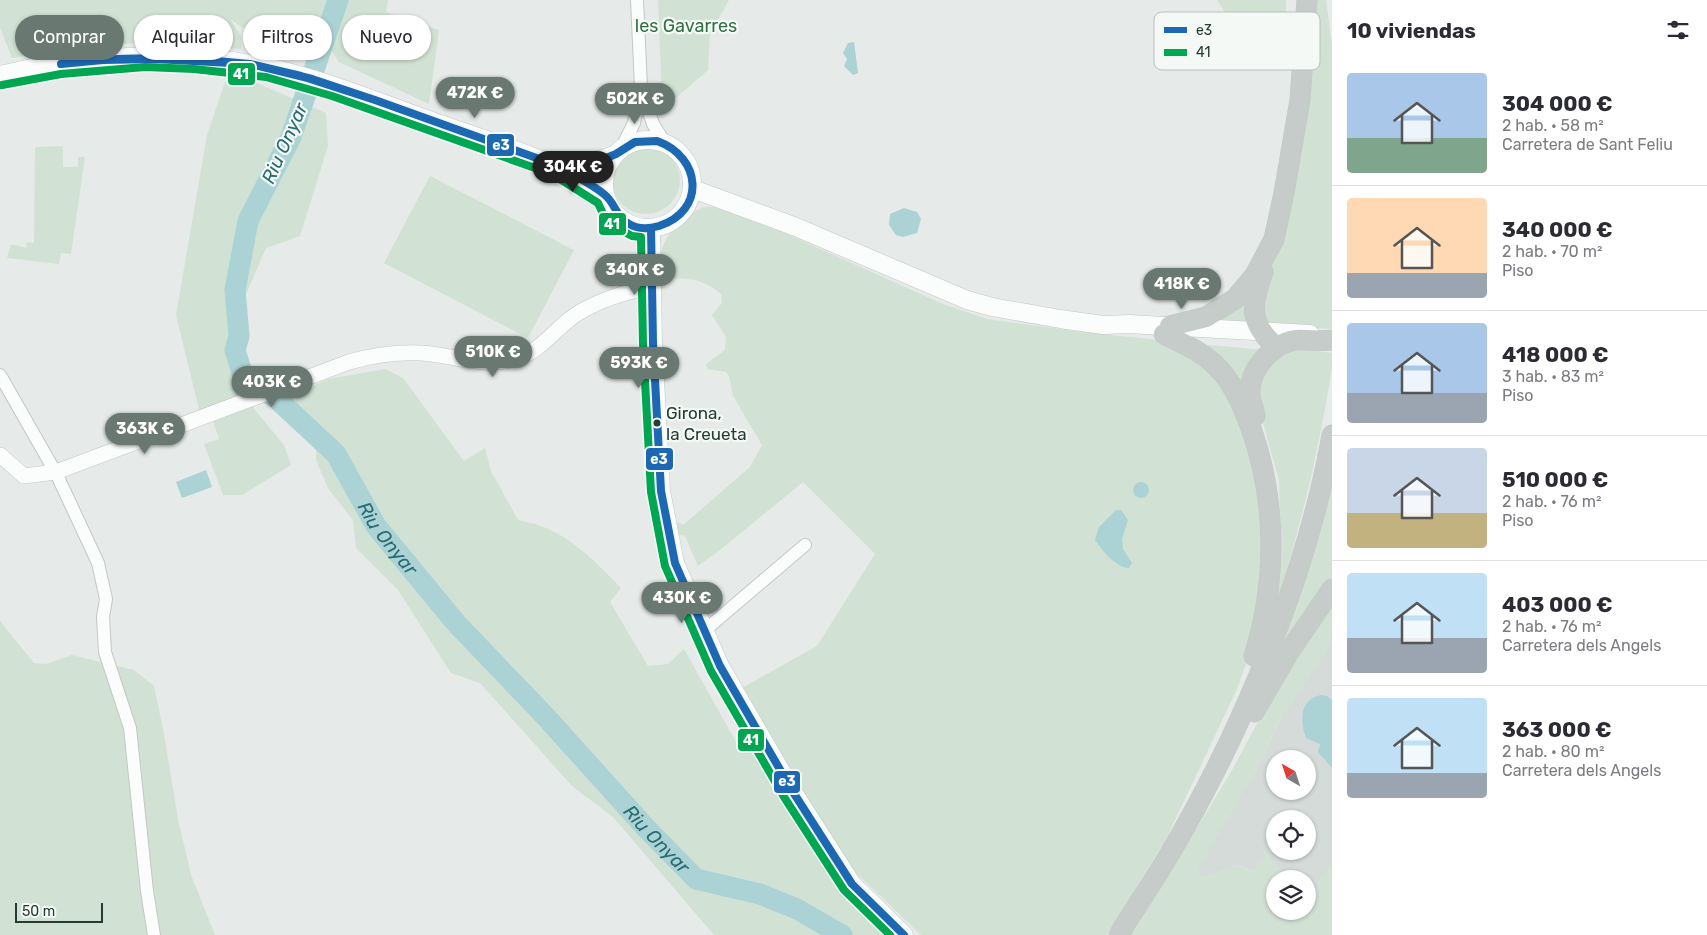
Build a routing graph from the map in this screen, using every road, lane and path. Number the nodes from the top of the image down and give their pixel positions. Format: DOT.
graph roads {
  1 [pos="637,0"];
  2 [pos="1302,70"];
  3 [pos="0,75"];
  4 [pos="641,87"];
  5 [pos="665,143"];
  6 [pos="619,152"];
  7 [pos="556,165"];
  8 [pos="693,189"];
  9 [pos="606,196"];
  10 [pos="651,228"];
  11 [pos="1274,239"];
  12 [pos="651,287"];
  13 [pos="1167,330"];
  14 [pos="1332,338"];
  15 [pos="1272,339"];
  16 [pos="1332,347"];
  17 [pos="0,375"];
  18 [pos="1332,436"];
  19 [pos="1257,445"];
  20 [pos="0,455"];
  21 [pos="56,472"];
  22 [pos="805,545"];
  23 [pos="1332,589"];
  24 [pos="704,631"];
  25 [pos="1220,758"];
  26 [pos="1206,787"];
  27 [pos="154,935"];
  28 [pos="904,935"];
  29 [pos="1119,935"];
  1 -- 4 [label="street"];
  2 -- 11 [label="highway"];
  3 -- 7 [label="main road"];
  4 -- 5 [label="street"];
  4 -- 6 [label="street"];
  5 -- 6 [label="main road"];
  5 -- 8 [label="main road"];
  6 -- 7 [label="main road"];
  6 -- 9 [label="main road"];
  7 -- 9 [label="main road"];
  8 -- 10 [label="main road"];
  8 -- 13 [label="main road"];
  9 -- 10 [label="main road"];
  10 -- 12 [label="main road"];
  11 -- 13 [label="highway"];
  11 -- 15 [label="highway"];
  12 -- 21 [label="street"];
  12 -- 24 [label="main road"];
  13 -- 15 [label="main road"];
  13 -- 19 [label="highway"];
  14 -- 15 [label="main road"];
  14 -- 15 [label="highway"];
  15 -- 16 [label="main road"];
  15 -- 19 [label="highway"];
  17 -- 21 [label="street"];
  18 -- 25 [label="highway"];
  19 -- 25 [label="highway"];
  20 -- 21 [label="street"];
  21 -- 27 [label="street"];
  22 -- 24 [label="street"];
  23 -- 26 [label="highway"];
  24 -- 28 [label="main road"];
  25 -- 26 [label="highway"];
  26 -- 29 [label="highway"];
}
